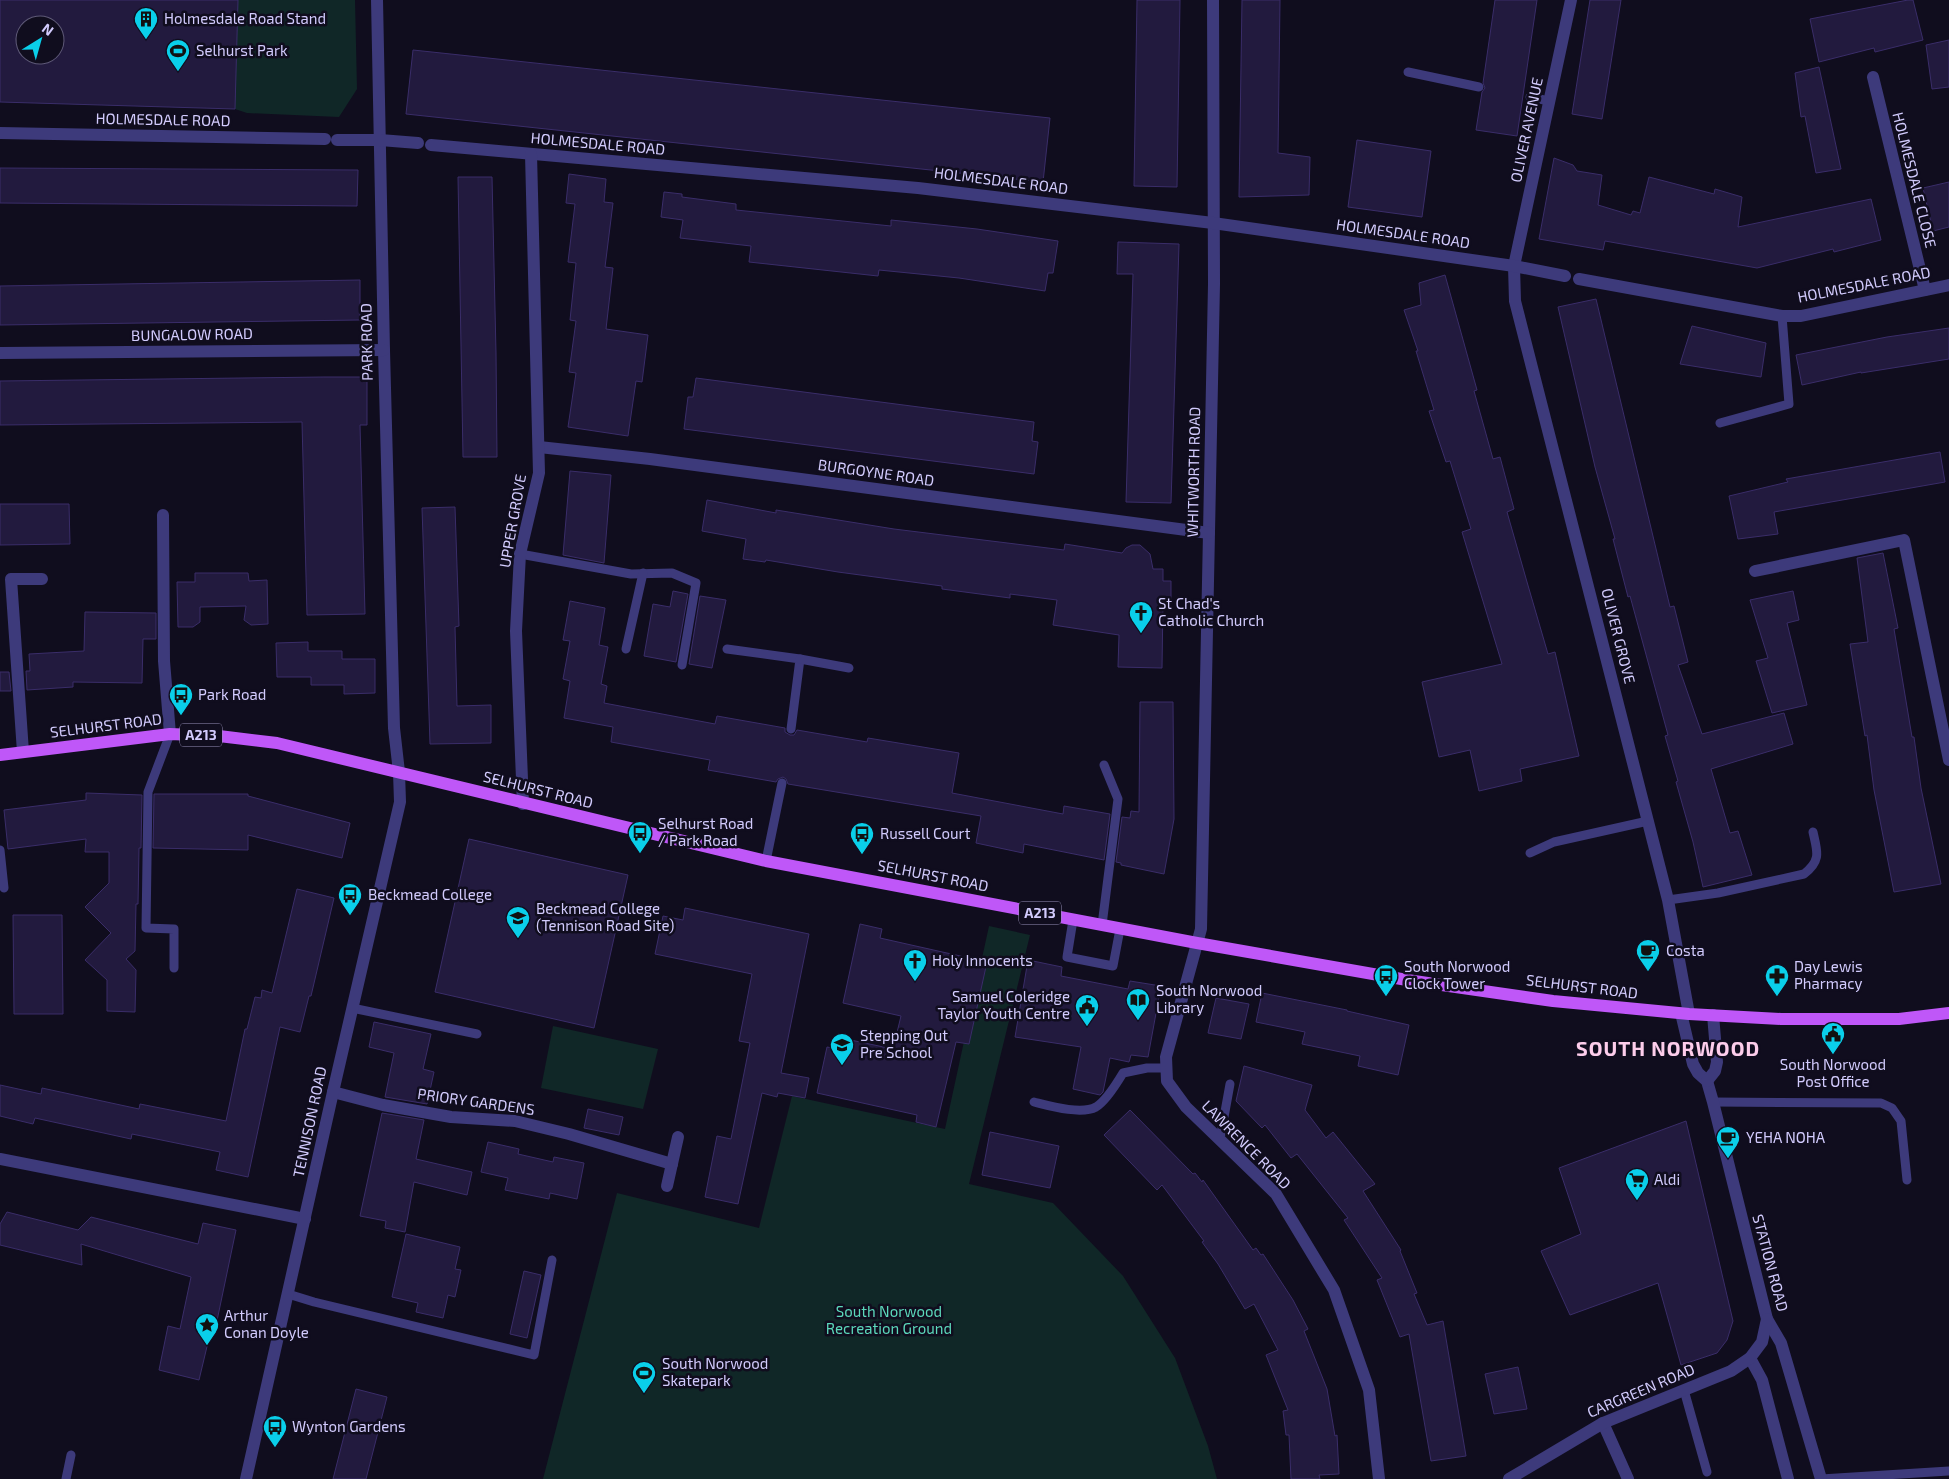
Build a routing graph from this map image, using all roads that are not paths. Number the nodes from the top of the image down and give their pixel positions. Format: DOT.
graph roads {
  1 [pos="377,0"];
  2 [pos="1213,0"];
  3 [pos="1571,0"];
  4 [pos="1408,72"];
  5 [pos="1873,77"];
  6 [pos="1479,87"];
  7 [pos="1530,97"];
  8 [pos="1549,100"];
  9 [pos="0,133"];
  10 [pos="380,140"];
  11 [pos="418,143"];
  12 [pos="431,145"];
  13 [pos="531,154"];
  14 [pos="1213,223"];
  15 [pos="1514,266"];
  16 [pos="1565,276"];
  17 [pos="1579,278"];
  18 [pos="1949,285"];
  19 [pos="1925,290"];
  20 [pos="1782,316"];
  21 [pos="384,350"];
  22 [pos="0,354"];
  23 [pos="1720,423"];
  24 [pos="539,447"];
  25 [pos="163,515"];
  26 [pos="1209,533"];
  27 [pos="520,554"];
  28 [pos="1755,572"];
  29 [pos="643,573"];
  30 [pos="42,579"];
  31 [pos="626,649"];
  32 [pos="728,649"];
  33 [pos="800,659"];
  34 [pos="682,665"];
  35 [pos="849,668"];
  36 [pos="791,729"];
  37 [pos="170,734"];
  38 [pos="22,752"];
  39 [pos="0,756"];
  40 [pos="1949,760"];
  41 [pos="1104,765"];
  42 [pos="399,772"];
  43 [pos="782,783"];
  44 [pos="523,804"];
  45 [pos="1648,821"];
  46 [pos="1813,832"];
  47 [pos="0,850"];
  48 [pos="1530,853"];
  49 [pos="766,861"];
  50 [pos="4,888"];
  51 [pos="1668,900"];
  52 [pos="1073,920"];
  53 [pos="1102,925"];
  54 [pos="1120,929"];
  55 [pos="1197,944"];
  56 [pos="174,968"];
  57 [pos="352,1008"];
  58 [pos="1685,1013"];
  59 [pos="1949,1013"];
  60 [pos="1713,1015"];
  61 [pos="477,1034"];
  62 [pos="1166,1068"];
  63 [pos="1706,1081"];
  64 [pos="1230,1084"];
  65 [pos="333,1092"];
  66 [pos="1034,1102"];
  67 [pos="1713,1102"];
  68 [pos="678,1137"];
  69 [pos="1220,1139"];
  70 [pos="0,1159"];
  71 [pos="672,1164"];
  72 [pos="1907,1180"];
  73 [pos="666,1186"];
  74 [pos="305,1219"];
  75 [pos="552,1260"];
  76 [pos="288,1294"];
  77 [pos="1767,1318"];
  78 [pos="1750,1358"];
  79 [pos="1684,1390"];
  80 [pos="1603,1423"];
  81 [pos="71,1455"];
  82 [pos="1949,1471"];
  83 [pos="1707,1472"];
  84 [pos="66,1479"];
  85 [pos="246,1479"];
  86 [pos="1379,1479"];
  87 [pos="1509,1479"];
  88 [pos="1628,1479"];
  89 [pos="1788,1479"];
  90 [pos="1821,1479"];
  1 -- 10 [label="street, PARK ROAD"];
  2 -- 14 [label="street, WHITWORTH ROAD"];
  3 -- 8 [label="street, OLIVER AVENUE"];
  4 -- 6 [label="lane"];
  5 -- 19 [label="street, HOLMESDALE CLOSE"];
  7 -- 8 [label="lane"];
  8 -- 15 [label="street, OLIVER AVENUE"];
  9 -- 10 [label="street, HOLMESDALE ROAD"];
  10 -- 11 [label="street, HOLMESDALE ROAD"];
  10 -- 21 [label="street, PARK ROAD"];
  12 -- 13 [label="street, HOLMESDALE ROAD"];
  13 -- 14 [label="street, HOLMESDALE ROAD"];
  13 -- 24 [label="street, UPPER GROVE"];
  14 -- 15 [label="street, HOLMESDALE ROAD"];
  14 -- 26 [label="street, WHITWORTH ROAD"];
  15 -- 16 [label="street, HOLMESDALE ROAD"];
  15 -- 45 [label="street, OLIVER GROVE"];
  17 -- 20 [label="street, HOLMESDALE ROAD"];
  18 -- 19 [label="street, HOLMESDALE ROAD"];
  19 -- 20 [label="street, HOLMESDALE ROAD"];
  20 -- 23 [label="lane"];
  21 -- 22 [label="street, BUNGALOW ROAD"];
  21 -- 42 [label="street, PARK ROAD"];
  24 -- 26 [label="street, BURGOYNE ROAD"];
  24 -- 27 [label="street, UPPER GROVE"];
  25 -- 37 [label="street"];
  26 -- 55 [label="street, WHITWORTH ROAD"];
  27 -- 29 [label="lane"];
  27 -- 44 [label="street, UPPER GROVE"];
  28 -- 40 [label="street"];
  29 -- 31 [label="lane"];
  29 -- 34 [label="lane"];
  30 -- 38 [label="street"];
  32 -- 33 [label="lane"];
  33 -- 35 [label="lane"];
  33 -- 36 [label="lane"];
  37 -- 38 [label="main road, SELHURST ROAD / A213"];
  37 -- 42 [label="main road, SELHURST ROAD / A213"];
  37 -- 56 [label="lane"];
  38 -- 39 [label="main road, SELHURST ROAD / A213"];
  41 -- 53 [label="lane"];
  42 -- 44 [label="main road, SELHURST ROAD / A213"];
  42 -- 57 [label="street, TENNISON ROAD"];
  43 -- 49 [label="lane"];
  44 -- 49 [label="main road, SELHURST ROAD / A213"];
  45 -- 48 [label="lane"];
  45 -- 51 [label="street, OLIVER GROVE"];
  46 -- 51 [label="lane"];
  47 -- 50 [label="lane"];
  49 -- 52 [label="main road, SELHURST ROAD / A213"];
  51 -- 58 [label="street, OLIVER GROVE"];
  52 -- 53 [label="main road, SELHURST ROAD / A213"];
  52 -- 54 [label="lane"];
  53 -- 54 [label="main road, SELHURST ROAD / A213"];
  54 -- 55 [label="main road, SELHURST ROAD / A213"];
  55 -- 58 [label="main road, SELHURST ROAD / A213"];
  55 -- 62 [label="street, LAWRENCE ROAD"];
  57 -- 61 [label="lane"];
  57 -- 65 [label="street, TENNISON ROAD"];
  58 -- 60 [label="main road, A213"];
  58 -- 63 [label="street, STATION ROAD"];
  59 -- 60 [label="main road, A213"];
  60 -- 63 [label="street"];
  62 -- 66 [label="lane"];
  62 -- 69 [label="street, LAWRENCE ROAD"];
  63 -- 67 [label="street, STATION ROAD"];
  64 -- 69 [label="lane"];
  65 -- 71 [label="street, PRIORY GARDENS"];
  65 -- 74 [label="street, TENNISON ROAD"];
  67 -- 72 [label="lane"];
  67 -- 77 [label="street, STATION ROAD"];
  68 -- 71 [label="street"];
  69 -- 86 [label="street, LAWRENCE ROAD"];
  70 -- 74 [label="street"];
  71 -- 73 [label="street"];
  74 -- 76 [label="street, TENNISON ROAD"];
  75 -- 76 [label="lane"];
  76 -- 85 [label="street, TENNISON ROAD"];
  77 -- 78 [label="street, CARGREEN ROAD"];
  77 -- 90 [label="street, STATION ROAD"];
  78 -- 79 [label="street, CARGREEN ROAD"];
  78 -- 89 [label="street"];
  79 -- 80 [label="street, CARGREEN ROAD"];
  79 -- 83 [label="lane"];
  80 -- 87 [label="street, CARGREEN ROAD"];
  80 -- 88 [label="street"];
  81 -- 84 [label="lane"];
  82 -- 90 [label="lane"];
}
